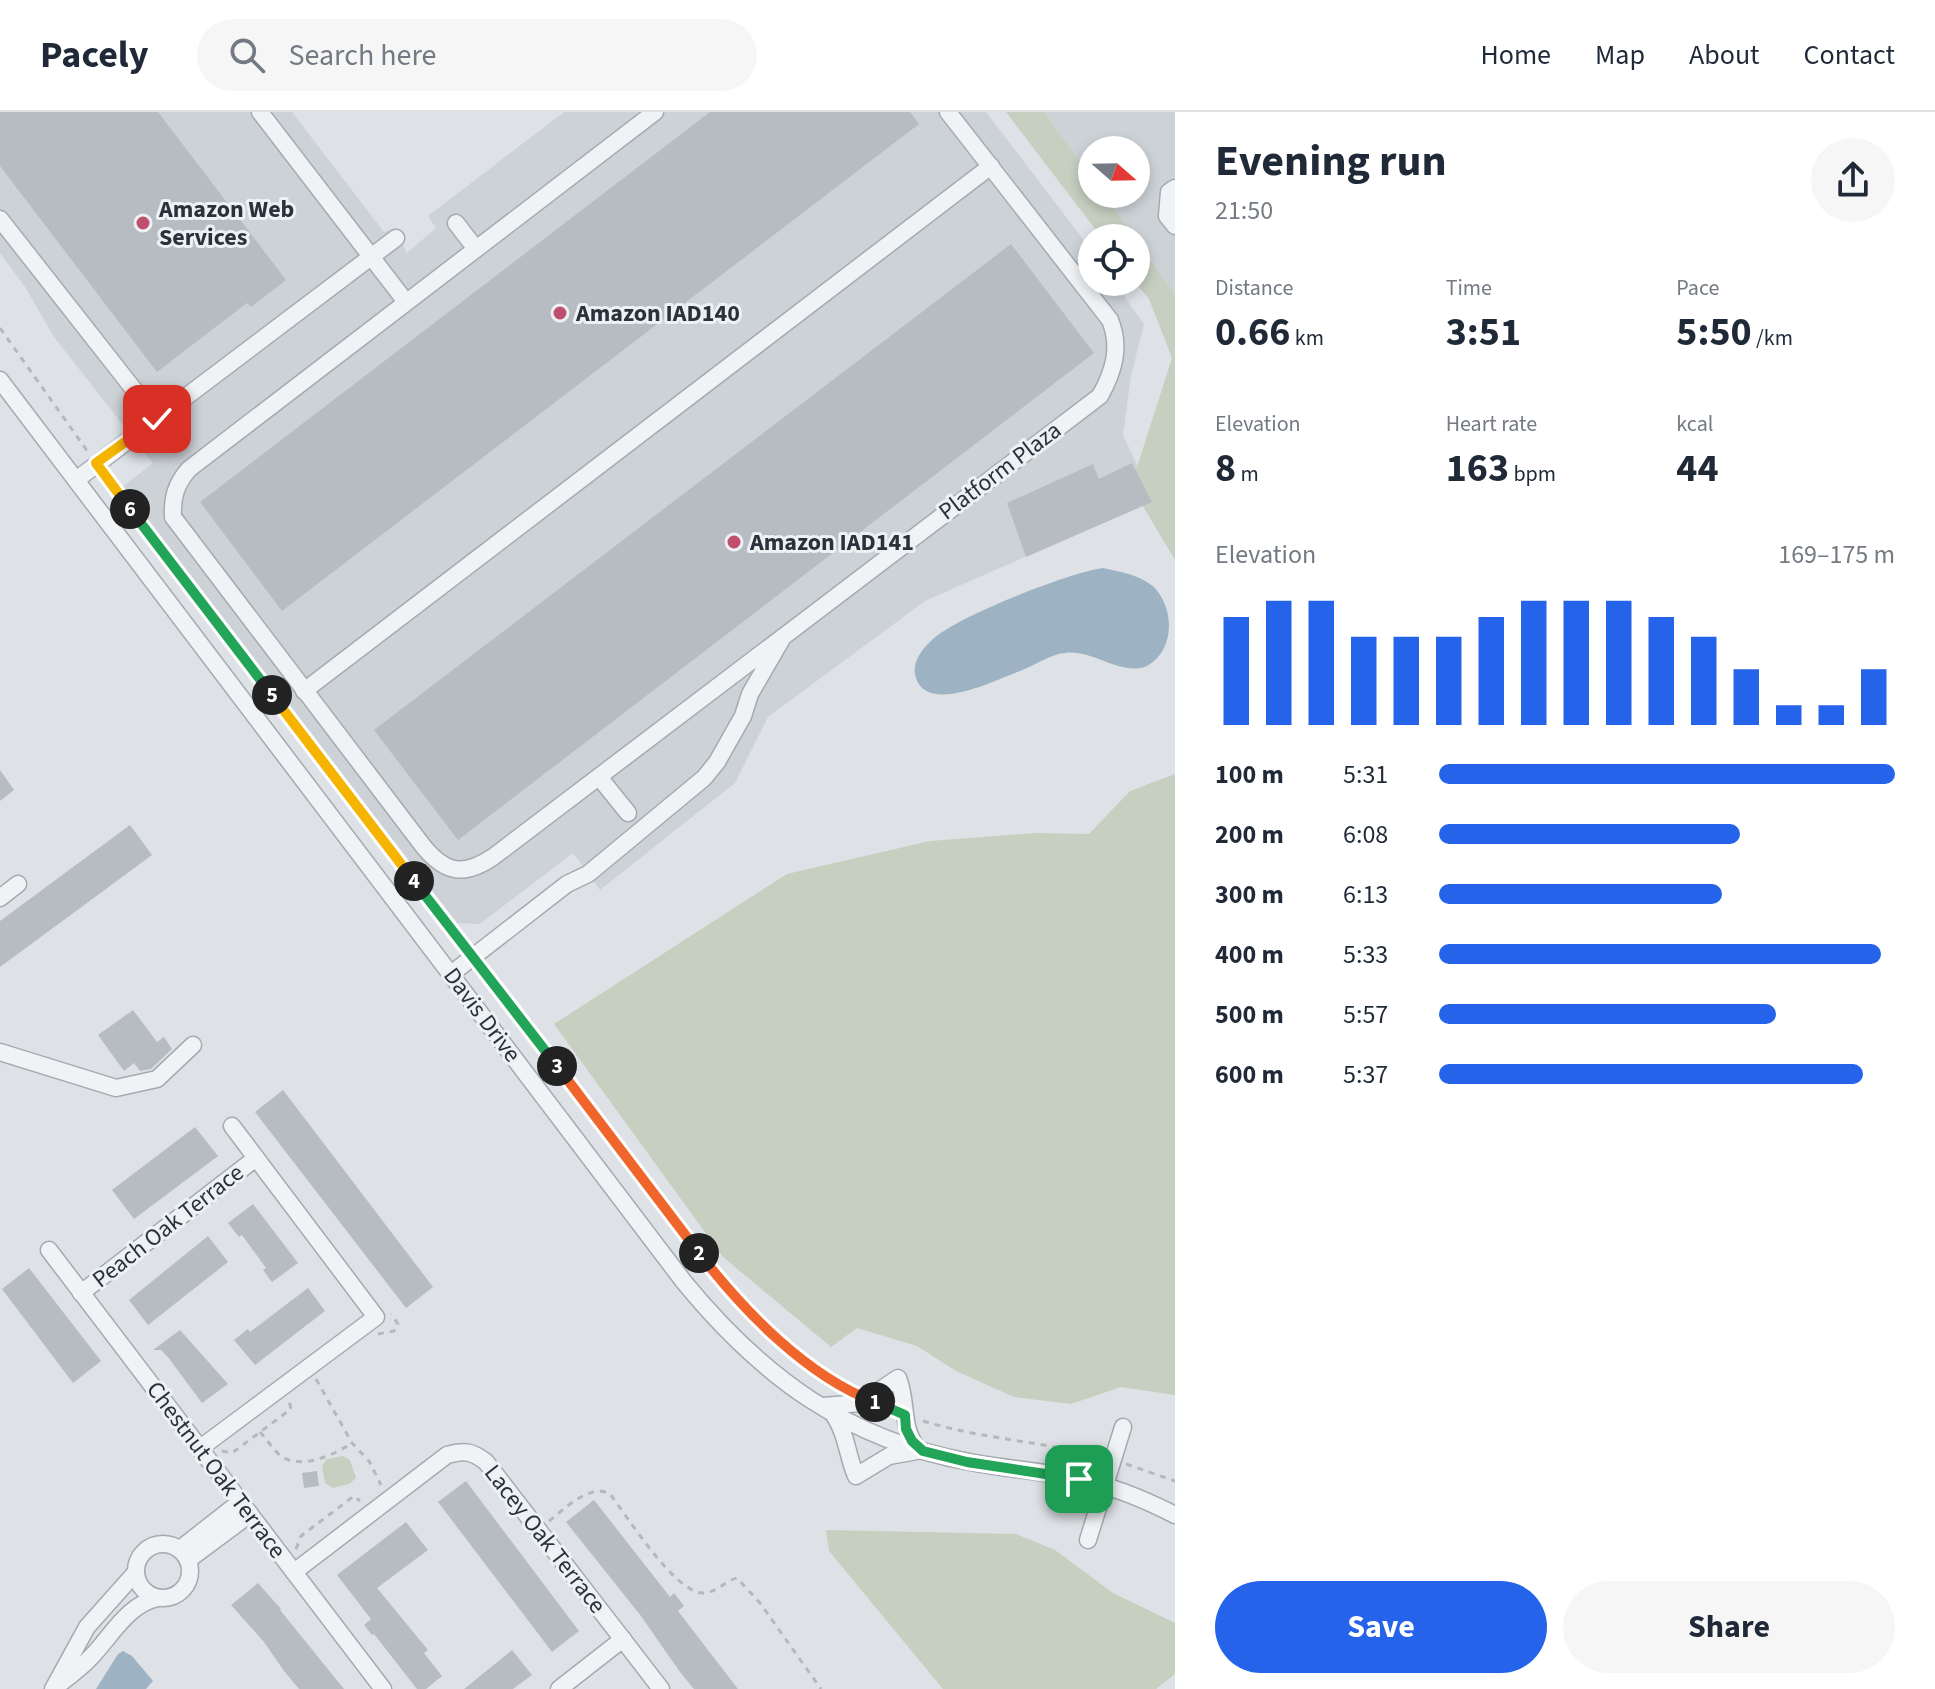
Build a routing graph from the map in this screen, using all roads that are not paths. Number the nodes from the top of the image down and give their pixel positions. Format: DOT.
graph roads {
  1 [pos="260,112"];
  2 [pos="655,112"];
  3 [pos="948,112"];
  4 [pos="991,166"];
  5 [pos="1175,188"];
  6 [pos="0,219"];
  7 [pos="456,223"];
  8 [pos="1175,226"];
  9 [pos="396,238"];
  10 [pos="476,249"];
  11 [pos="371,257"];
  12 [pos="406,302"];
  13 [pos="0,380"];
  14 [pos="157,419"];
  15 [pos="76,480"];
  16 [pos="783,637"];
  17 [pos="304,691"];
  18 [pos="599,777"];
  19 [pos="628,813"];
  20 [pos="18,884"];
  21 [pos="0,898"];
  22 [pos="451,974"];
  23 [pos="193,1045"];
  24 [pos="0,1052"];
  25 [pos="232,1126"];
  26 [pos="256,1158"];
  27 [pos="49,1250"];
  28 [pos="81,1293"];
  29 [pos="827,1410"];
  30 [pos="1123,1427"];
  31 [pos="199,1449"];
  32 [pos="920,1450"];
  33 [pos="1105,1486"];
  34 [pos="245,1508"];
  35 [pos="1175,1515"];
  36 [pos="1088,1540"];
  37 [pos="184,1554"];
  38 [pos="136,1572"];
  39 [pos="294,1572"];
  40 [pos="158,1598"];
  41 [pos="623,1639"];
  42 [pos="54,1689"];
  43 [pos="383,1689"];
  44 [pos="559,1689"];
  45 [pos="661,1689"];
  1 -- 11 [label="street"];
  2 -- 10 [label="street"];
  3 -- 4 [label="street, Platform Plaza"];
  4 -- 16 [label="street, Platform Plaza"];
  4 -- 17 [label="street"];
  5 -- 8 [label="street"];
  6 -- 14 [label="street"];
  7 -- 10 [label="street"];
  9 -- 11 [label="street"];
  10 -- 12 [label="street"];
  11 -- 12 [label="street"];
  11 -- 14 [label="street"];
  12 -- 17 [label="street"];
  13 -- 15 [label="street, Davis Drive"];
  14 -- 15 [label="street"];
  15 -- 22 [label="street, Davis Drive"];
  16 -- 18 [label="street"];
  16 -- 22 [label="street, Platform Plaza"];
  17 -- 18 [label="street"];
  18 -- 19 [label="street"];
  20 -- 21 [label="street"];
  22 -- 29 [label="street, Davis Drive"];
  23 -- 24 [label="street"];
  25 -- 26 [label="street"];
  26 -- 28 [label="street, Peach Oak Terrace"];
  26 -- 31 [label="street"];
  27 -- 28 [label="street, Chestnut Oak Terrace"];
  28 -- 31 [label="street, Chestnut Oak Terrace"];
  29 -- 32 [label="street, Davis Drive"];
  29 -- 32 [label="street"];
  29 -- 32 [label="street"];
  30 -- 33 [label="street"];
  31 -- 34 [label="street, Chestnut Oak Terrace"];
  32 -- 33 [label="street, Davis Drive"];
  33 -- 35 [label="street, Davis Drive"];
  33 -- 36 [label="street"];
  34 -- 37 [label="street"];
  34 -- 39 [label="street, Chestnut Oak Terrace"];
  37 -- 38 [label="street"];
  37 -- 40 [label="street"];
  38 -- 40 [label="street"];
  38 -- 42 [label="street"];
  39 -- 41 [label="street, Lacey Oak Terrace"];
  39 -- 43 [label="street, Chestnut Oak Terrace"];
  40 -- 42 [label="street"];
  41 -- 44 [label="street"];
  41 -- 45 [label="street, Lacey Oak Terrace"];
}
